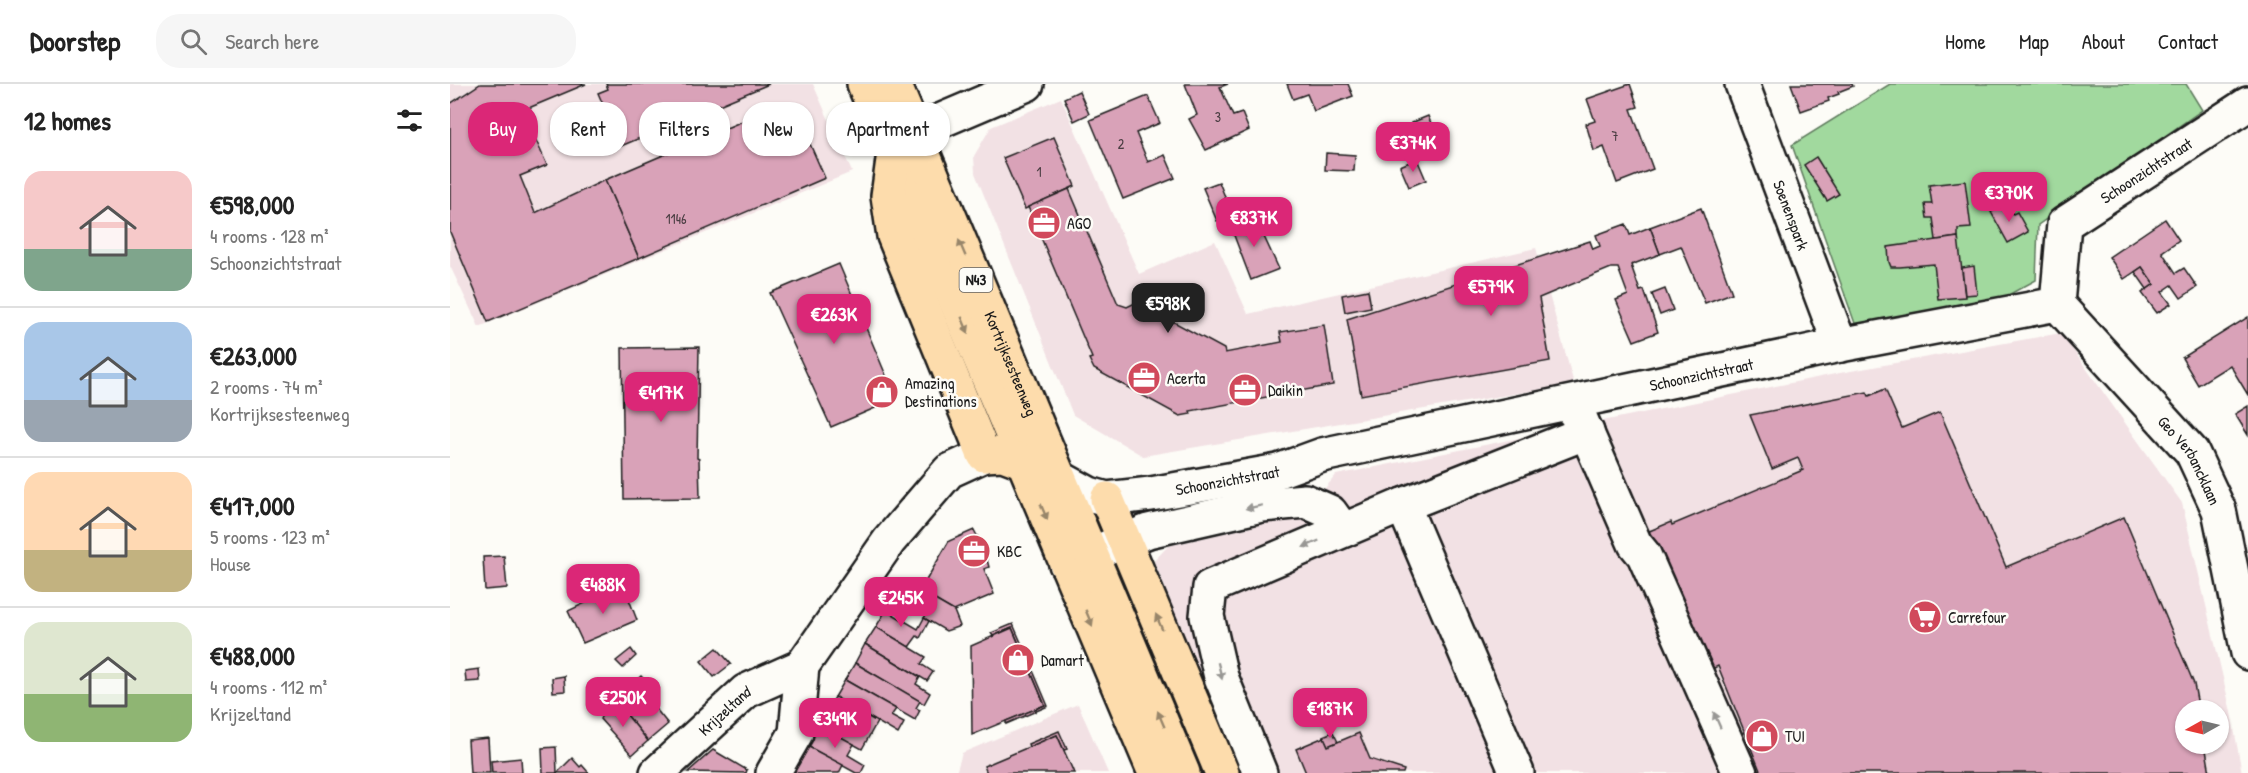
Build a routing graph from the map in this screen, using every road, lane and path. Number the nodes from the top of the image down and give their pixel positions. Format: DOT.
graph roads {
  1 [pos="864,84"];
  2 [pos="894,84"];
  3 [pos="1027,84"];
  4 [pos="1742,84"];
  5 [pos="876,102"];
  6 [pos="897,102"];
  7 [pos="2248,104"];
  8 [pos="950,122"];
  9 [pos="900,156"];
  10 [pos="909,156"];
  11 [pos="910,156"];
  12 [pos="2057,304"];
  13 [pos="1840,345"];
  14 [pos="1561,406"];
  15 [pos="1587,432"];
  16 [pos="984,455"];
  17 [pos="1023,461"];
  18 [pos="1058,477"];
  19 [pos="1107,499"];
  20 [pos="1404,505"];
  21 [pos="1343,530"];
  22 [pos="1124,540"];
  23 [pos="1079,559"];
  24 [pos="2248,653"];
  25 [pos="802,666"];
  26 [pos="657,773"];
  27 [pos="773,773"];
  28 [pos="1155,773"];
  29 [pos="1183,773"];
  30 [pos="1222,773"];
  31 [pos="1260,773"];
  32 [pos="1517,773"];
  33 [pos="1740,773"];
  1 -- 5 [label="main road, Kortrijksesteenweg / N43"];
  2 -- 6 [label="main road, Kortrijksesteenweg / N43"];
  3 -- 8 [label="street"];
  4 -- 13 [label="street, Soenenspark"];
  7 -- 12 [label="street, Schoonzichtstraat"];
  9 -- 16 [label="main road"];
  10 -- 17 [label="main road, Kortrijksesteenweg / N43, one-way"];
  18 -- 11 [label="main road, Kortrijksesteenweg / N43, one-way"];
  12 -- 13 [label="street, Schoonzichtstraat"];
  12 -- 24 [label="street, Geo Verbancklaan"];
  13 -- 14 [label="street, Schoonzichtstraat"];
  14 -- 15 [label="street"];
  14 -- 19 [label="street, Schoonzichtstraat"];
  15 -- 20 [label="street"];
  33 -- 15 [label="street, one-way"];
  16 -- 17 [label="main road"];
  16 -- 25 [label="street"];
  17 -- 18 [label="main road"];
  17 -- 23 [label="main road, Kortrijksesteenweg / N43, one-way"];
  18 -- 19 [label="street, Schoonzichtstraat"];
  18 -- 23 [label="main road, Kortrijksesteenweg / N43"];
  19 -- 22 [label="main road"];
  20 -- 21 [label="street"];
  20 -- 32 [label="street"];
  21 -- 22 [label="street, one-way"];
  21 -- 31 [label="street, one-way"];
  22 -- 23 [label="street"];
  30 -- 22 [label="main road, one-way"];
  23 -- 28 [label="main road, Kortrijksesteenweg / N43, one-way"];
  29 -- 23 [label="main road, Kortrijksesteenweg / N43, one-way"];
  25 -- 26 [label="street, Krijzeltand"];
  25 -- 27 [label="street"];
}
